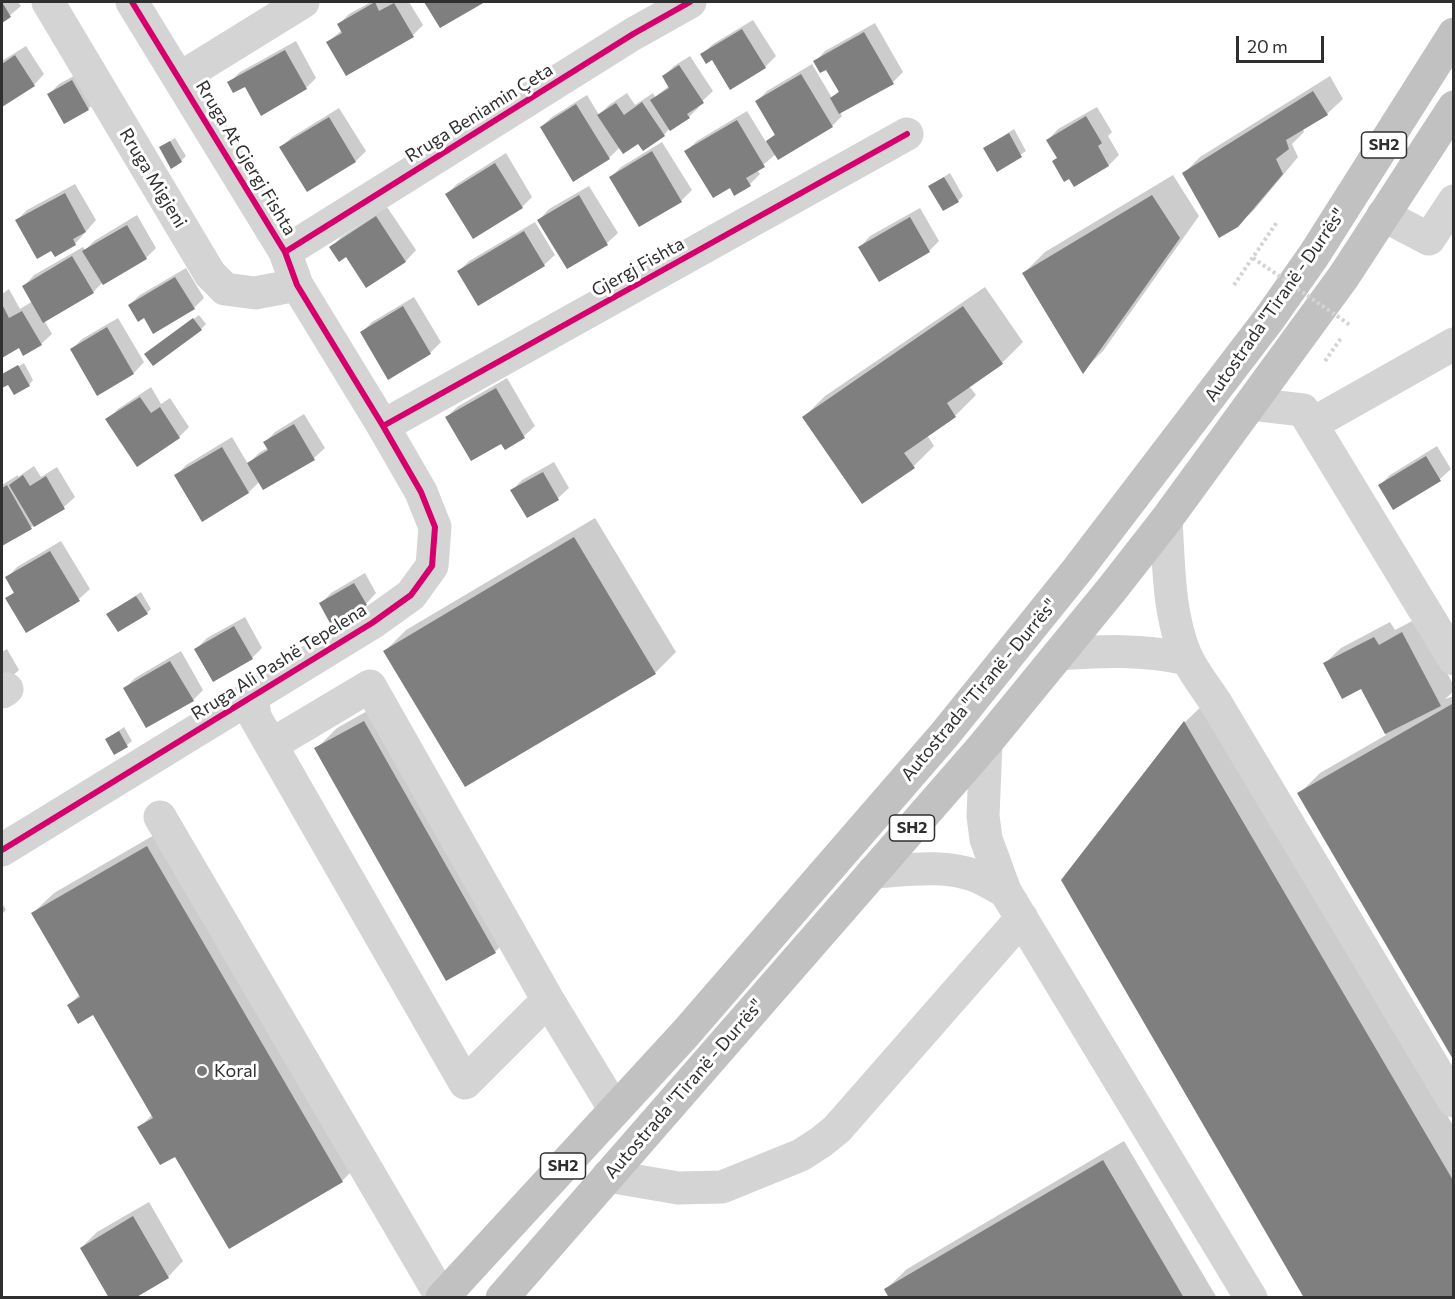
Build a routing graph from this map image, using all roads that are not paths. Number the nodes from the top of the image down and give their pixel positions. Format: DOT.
graph roads {
  1 [pos="48,2"];
  2 [pos="132,2"];
  3 [pos="303,2"];
  4 [pos="690,2"];
  5 [pos="1454,34"];
  6 [pos="180,78"];
  7 [pos="1454,107"];
  8 [pos="907,134"];
  9 [pos="1454,201"];
  10 [pos="1383,215"];
  11 [pos="285,252"];
  12 [pos="297,285"];
  13 [pos="1454,344"];
  14 [pos="1251,404"];
  15 [pos="1312,424"];
  16 [pos="383,426"];
  17 [pos="1166,520"];
  18 [pos="1059,654"];
  19 [pos="1187,658"];
  20 [pos="1454,659"];
  21 [pos="252,696"];
  22 [pos="986,743"];
  23 [pos="271,745"];
  24 [pos="160,818"];
  25 [pos="2,850"];
  26 [pos="873,872"];
  27 [pos="1005,891"];
  28 [pos="1022,918"];
  29 [pos="548,1000"];
  30 [pos="1454,1101"];
  31 [pos="615,1110"];
  32 [pos="608,1176"];
  33 [pos="442,1298"];
  34 [pos="502,1298"];
  35 [pos="1251,1298"];
  1 -- 12 [label="street, Rruga Migjeni"];
  2 -- 6 [label="street, Rruga At Gjergj Fishta"];
  3 -- 6 [label="street"];
  4 -- 11 [label="street, Rruga Beniamin Çeta"];
  5 -- 31 [label="highway, Autostrada \"Tiranë - Durrës\" / SH2"];
  6 -- 11 [label="street, Rruga At Gjergj Fishta"];
  7 -- 10 [label="highway, Autostrada \"Tiranë - Durrës\" / SH2"];
  8 -- 16 [label="street, Gjergj Fishta"];
  9 -- 10 [label="street"];
  10 -- 14 [label="highway, Autostrada \"Tiranë - Durrës\" / SH2"];
  11 -- 12 [label="street, Rruga At Gjergj Fishta"];
  12 -- 16 [label="street, Rruga At Gjergj Fishta"];
  13 -- 15 [label="street"];
  14 -- 15 [label="street"];
  14 -- 17 [label="highway, Autostrada \"Tiranë - Durrës\" / SH2"];
  15 -- 20 [label="street"];
  16 -- 21 [label="street, Rruga Ali Pashë Tepelena"];
  17 -- 18 [label="highway, Autostrada \"Tiranë - Durrës\" / SH2"];
  17 -- 19 [label="street"];
  18 -- 19 [label="street"];
  18 -- 22 [label="highway, Autostrada \"Tiranë - Durrës\" / SH2"];
  19 -- 30 [label="street"];
  21 -- 23 [label="street"];
  21 -- 25 [label="street, Rruga Ali Pashë Tepelena"];
  22 -- 26 [label="highway, Autostrada \"Tiranë - Durrës\" / SH2"];
  22 -- 27 [label="street"];
  23 -- 29 [label="street"];
  23 -- 29 [label="street"];
  24 -- 33 [label="street"];
  26 -- 27 [label="street"];
  26 -- 32 [label="highway, Autostrada \"Tiranë - Durrës\" / SH2"];
  27 -- 28 [label="street"];
  28 -- 32 [label="street"];
  28 -- 35 [label="street"];
  29 -- 31 [label="street"];
  31 -- 33 [label="highway, Autostrada \"Tiranë - Durrës\" / SH2"];
  32 -- 34 [label="highway, Autostrada \"Tiranë - Durrës\" / SH2"];
}
